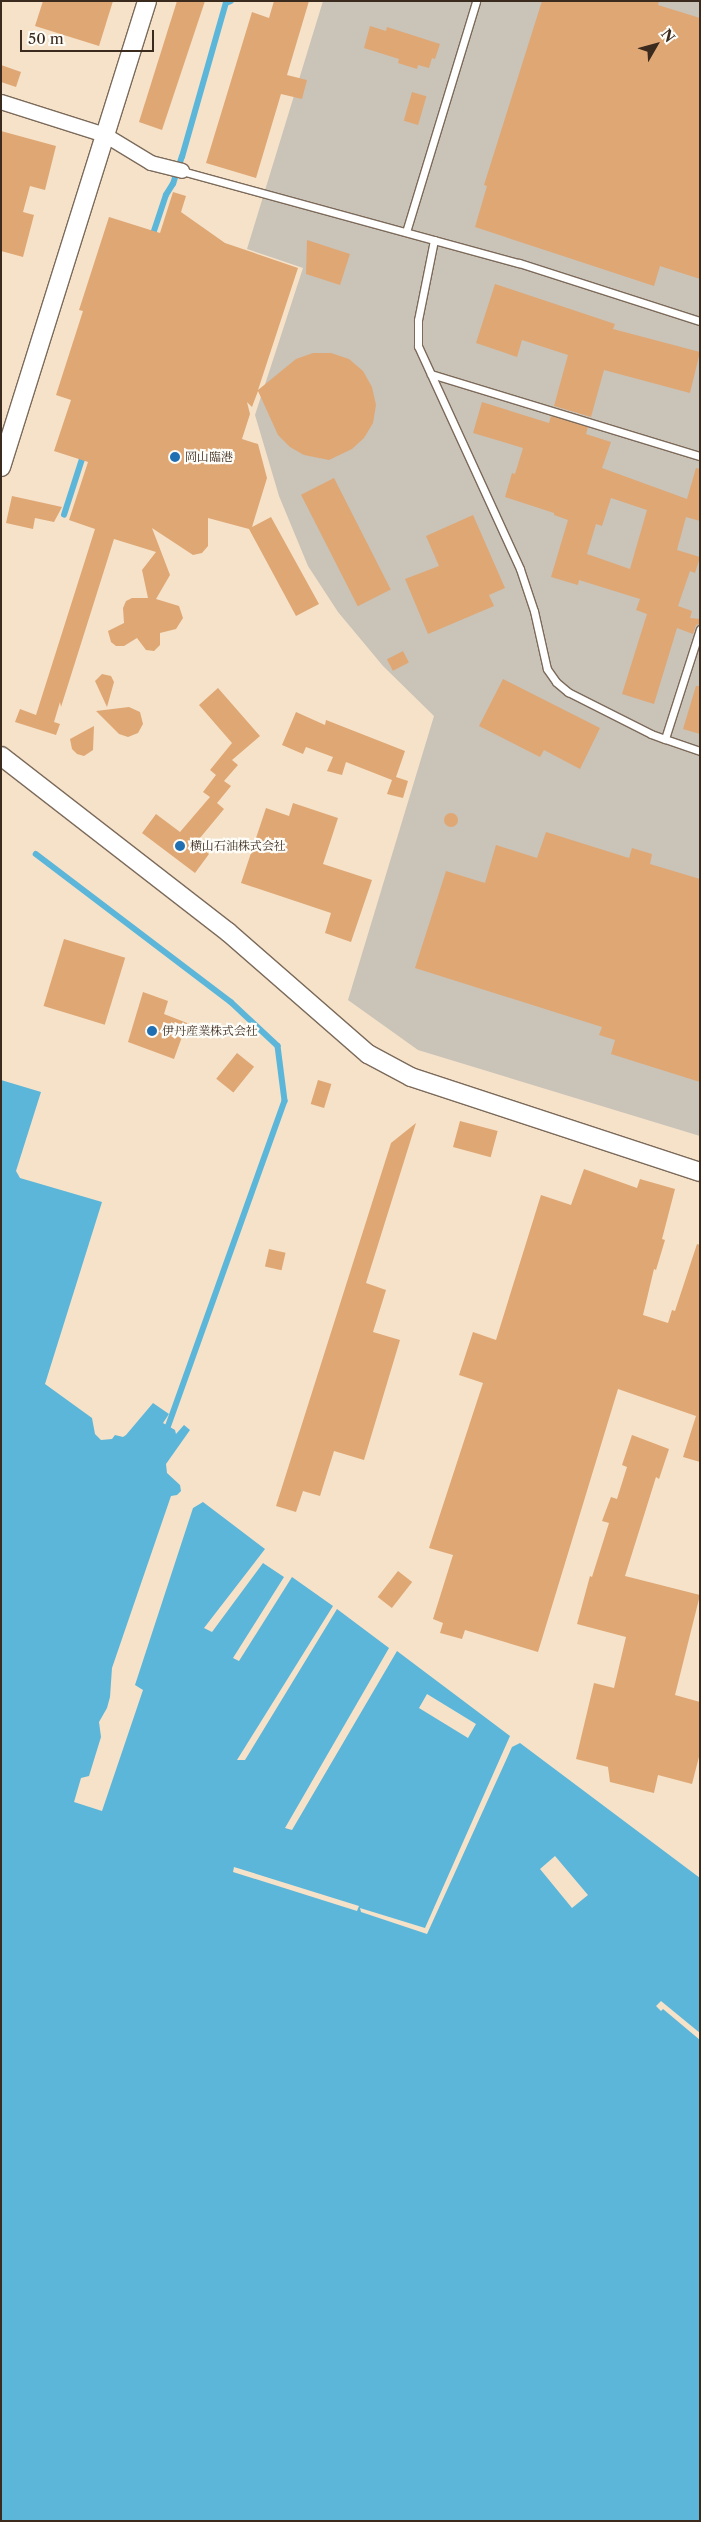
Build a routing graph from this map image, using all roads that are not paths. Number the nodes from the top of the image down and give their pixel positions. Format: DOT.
graph roads {
  1 [pos="146,1"];
  2 [pos="476,1"];
  3 [pos="1,102"];
  4 [pos="105,135"];
  5 [pos="176,170"];
  6 [pos="406,232"];
  7 [pos="434,240"];
  8 [pos="700,321"];
  9 [pos="431,374"];
  10 [pos="700,456"];
  11 [pos="1,467"];
  12 [pos="700,629"];
  13 [pos="665,739"];
  14 [pos="700,751"];
  15 [pos="1,756"];
  16 [pos="700,1172"];
  1 -- 4 [label="street"];
  2 -- 6 [label="lane"];
  3 -- 4 [label="street"];
  4 -- 5 [label="street"];
  4 -- 11 [label="street"];
  5 -- 6 [label="lane"];
  6 -- 7 [label="lane"];
  7 -- 8 [label="lane"];
  7 -- 9 [label="lane"];
  9 -- 10 [label="lane"];
  9 -- 13 [label="lane"];
  12 -- 13 [label="lane"];
  13 -- 14 [label="lane"];
  15 -- 16 [label="street"];
}
